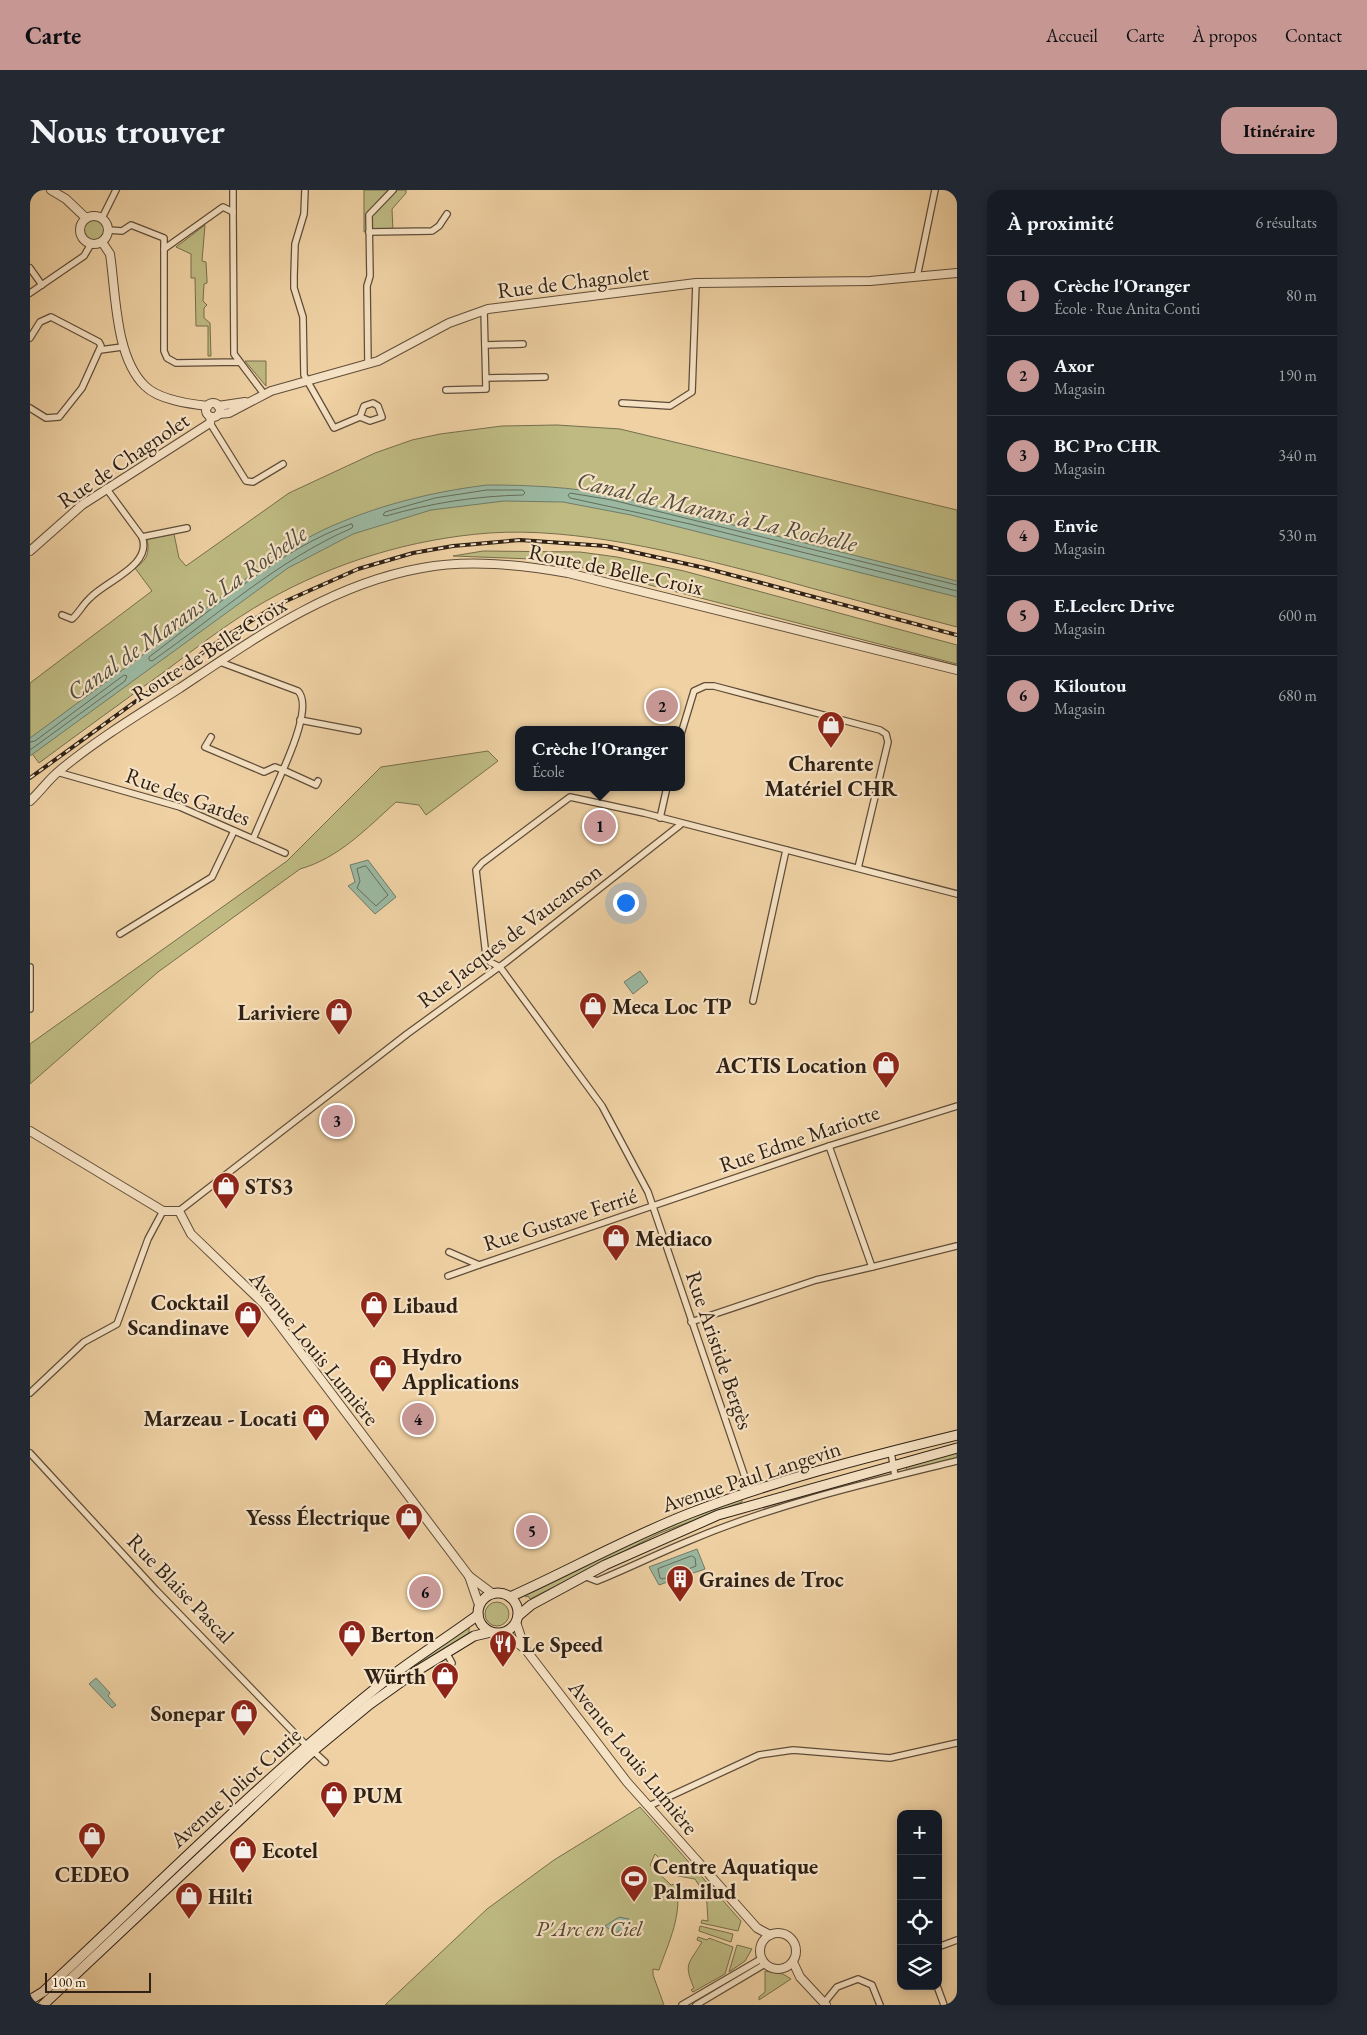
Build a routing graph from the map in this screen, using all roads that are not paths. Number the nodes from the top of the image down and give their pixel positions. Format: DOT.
graph roads {
  1 [pos="51,190"];
  2 [pos="116,190"];
  3 [pos="233,190"];
  4 [pos="305,190"];
  5 [pos="393,190"];
  6 [pos="935,190"];
  7 [pos="233,200"];
  8 [pos="223,207"];
  9 [pos="233,212"];
  10 [pos="447,214"];
  11 [pos="86,218"];
  12 [pos="102,218"];
  13 [pos="108,230"];
  14 [pos="369,232"];
  15 [pos="164,238"];
  16 [pos="102,242"];
  17 [pos="174,243"];
  18 [pos="91,244"];
  19 [pos="164,249"];
  20 [pos="30,268"];
  21 [pos="957,273"];
  22 [pos="917,277"];
  23 [pos="696,283"];
  24 [pos="42,285"];
  25 [pos="30,293"];
  26 [pos="484,310"];
  27 [pos="30,338"];
  28 [pos="99,342"];
  29 [pos="523,344"];
  30 [pos="485,345"];
  31 [pos="113,347"];
  32 [pos="122,347"];
  33 [pos="100,350"];
  34 [pos="240,362"];
  35 [pos="368,364"];
  36 [pos="545,377"];
  37 [pos="486,378"];
  38 [pos="307,380"];
  39 [pos="446,390"];
  40 [pos="264,394"];
  41 [pos="622,403"];
  42 [pos="208,406"];
  43 [pos="30,408"];
  44 [pos="214,415"];
  45 [pos="360,417"];
  46 [pos="283,464"];
  47 [pos="106,488"];
  48 [pos="187,528"];
  49 [pos="142,537"];
  50 [pos="30,551"];
  51 [pos="62,615"];
  52 [pos="220,662"];
  53 [pos="957,670"];
  54 [pos="300,720"];
  55 [pos="683,726"];
  56 [pos="358,731"];
  57 [pos="211,737"];
  58 [pos="283,770"];
  59 [pos="57,772"];
  60 [pos="318,781"];
  61 [pos="666,791"];
  62 [pos="30,802"];
  63 [pos="660,818"];
  64 [pos="680,824"];
  65 [pos="234,831"];
  66 [pos="254,838"];
  67 [pos="786,850"];
  68 [pos="285,853"];
  69 [pos="858,868"];
  70 [pos="957,894"];
  71 [pos="120,934"];
  72 [pos="30,967"];
  73 [pos="500,967"];
  74 [pos="753,1001"];
  75 [pos="30,1009"];
  76 [pos="957,1106"];
  77 [pos="30,1131"];
  78 [pos="829,1146"];
  79 [pos="653,1207"];
  80 [pos="163,1211"];
  81 [pos="179,1211"];
  82 [pos="957,1246"];
  83 [pos="449,1252"];
  84 [pos="479,1264"];
  85 [pos="872,1267"];
  86 [pos="448,1276"];
  87 [pos="691,1322"];
  88 [pos="30,1393"];
  89 [pos="957,1434"];
  90 [pos="957,1448"];
  91 [pos="891,1452"];
  92 [pos="30,1453"];
  93 [pos="957,1461"];
  94 [pos="893,1464"];
  95 [pos="896,1476"];
  96 [pos="750,1492"];
  97 [pos="469,1576"];
  98 [pos="584,1576"];
  99 [pos="493,1594"];
  100 [pos="510,1597"];
  101 [pos="478,1610"];
  102 [pos="517,1619"];
  103 [pos="491,1632"];
  104 [pos="504,1632"];
  105 [pos="526,1650"];
  106 [pos="446,1652"];
  107 [pos="452,1663"];
  108 [pos="957,1743"];
  109 [pos="310,1749"];
  110 [pos="325,1762"];
  111 [pos="649,1806"];
  112 [pos="757,1928"];
  113 [pos="770,1935"];
  114 [pos="957,1940"];
  115 [pos="762,1942"];
  116 [pos="942,1946"];
  117 [pos="763,1962"];
  118 [pos="793,1962"];
  119 [pos="785,1968"];
  120 [pos="800,1977"];
  121 [pos="938,1990"];
  122 [pos="30,2000"];
  123 [pos="825,2004"];
  124 [pos="943,2004"];
  125 [pos="42,2005"];
  126 [pos="682,2005"];
  127 [pos="696,2005"];
  128 [pos="880,2005"];
  1 -- 11 [label="street"];
  2 -- 12 [label="street"];
  3 -- 7 [label="street"];
  4 -- 38 [label="street"];
  5 -- 14 [label="street"];
  6 -- 22 [label="street"];
  7 -- 8 [label="street"];
  7 -- 9 [label="street"];
  8 -- 9 [label="street"];
  8 -- 17 [label="street"];
  9 -- 34 [label="street"];
  10 -- 14 [label="street"];
  11 -- 12 [label="street"];
  11 -- 18 [label="street"];
  12 -- 13 [label="street"];
  13 -- 15 [label="street"];
  13 -- 16 [label="street"];
  14 -- 35 [label="street"];
  15 -- 17 [label="street"];
  15 -- 19 [label="street"];
  16 -- 18 [label="street"];
  16 -- 32 [label="street"];
  17 -- 19 [label="street"];
  18 -- 24 [label="street"];
  19 -- 34 [label="street"];
  20 -- 24 [label="street"];
  21 -- 22 [label="street, Rue de Chagnolet"];
  22 -- 23 [label="street, Rue de Chagnolet"];
  23 -- 26 [label="street, Rue de Chagnolet"];
  23 -- 41 [label="street"];
  24 -- 25 [label="street"];
  26 -- 30 [label="street"];
  26 -- 35 [label="street, Rue de Chagnolet"];
  27 -- 28 [label="street"];
  28 -- 31 [label="street"];
  28 -- 33 [label="street"];
  29 -- 30 [label="street"];
  30 -- 37 [label="street"];
  31 -- 32 [label="street"];
  31 -- 33 [label="street"];
  32 -- 42 [label="street"];
  33 -- 43 [label="street"];
  34 -- 40 [label="street"];
  35 -- 38 [label="street, Rue de Chagnolet"];
  36 -- 37 [label="street"];
  37 -- 39 [label="street"];
  38 -- 40 [label="street, Rue de Chagnolet"];
  38 -- 45 [label="street"];
  40 -- 44 [label="street, Rue de Chagnolet"];
  42 -- 44 [label="street, Rue de Chagnolet"];
  42 -- 44 [label="street, Rue de Chagnolet"];
  44 -- 46 [label="street"];
  44 -- 47 [label="street, Rue de Chagnolet"];
  47 -- 49 [label="street"];
  47 -- 50 [label="street, Rue de Chagnolet"];
  48 -- 49 [label="street"];
  49 -- 51 [label="street"];
  52 -- 53 [label="street, Route de Belle-Croix"];
  52 -- 54 [label="street, Rue des Gardes"];
  52 -- 59 [label="street, Route de Belle-Croix"];
  54 -- 56 [label="street"];
  54 -- 58 [label="street, Rue des Gardes"];
  55 -- 69 [label="street"];
  57 -- 58 [label="street"];
  58 -- 60 [label="street"];
  58 -- 66 [label="street, Rue des Gardes"];
  59 -- 62 [label="street, Route de Belle-Croix"];
  59 -- 65 [label="street, Rue des Gardes"];
  61 -- 63 [label="street"];
  63 -- 64 [label="street"];
  63 -- 73 [label="street, Rue Aristide Bergès"];
  64 -- 67 [label="street"];
  64 -- 73 [label="street, Rue Jacques de Vaucanson"];
  65 -- 66 [label="street, Rue des Gardes"];
  65 -- 71 [label="street"];
  66 -- 68 [label="street"];
  67 -- 69 [label="street"];
  67 -- 74 [label="street"];
  69 -- 70 [label="street"];
  72 -- 75 [label="street"];
  73 -- 79 [label="street, Rue Aristide Bergès"];
  73 -- 81 [label="street, Rue Jacques de Vaucanson"];
  76 -- 78 [label="street, Rue Edme Mariotte"];
  77 -- 80 [label="street"];
  78 -- 79 [label="street, Rue Edme Mariotte"];
  78 -- 85 [label="street"];
  79 -- 84 [label="street, Rue Gustave Ferrié"];
  79 -- 87 [label="street, Rue Aristide Bergès"];
  80 -- 81 [label="street"];
  80 -- 88 [label="street"];
  81 -- 97 [label="street, Avenue Louis Lumière"];
  82 -- 85 [label="street"];
  83 -- 84 [label="street, Rue Gustave Ferrié"];
  84 -- 86 [label="street, Rue Gustave Ferrié"];
  85 -- 87 [label="street"];
  87 -- 96 [label="street, Rue Aristide Bergès"];
  89 -- 91 [label="main road, Avenue Paul Langevin"];
  90 -- 94 [label="main road, Avenue Paul Langevin"];
  91 -- 94 [label="street"];
  91 -- 96 [label="main road, Avenue Paul Langevin"];
  92 -- 109 [label="street, Rue Blaise Pascal"];
  93 -- 95 [label="street"];
  94 -- 95 [label="street"];
  94 -- 98 [label="main road, Avenue Paul Langevin"];
  95 -- 98 [label="street"];
  96 -- 100 [label="main road, Avenue Paul Langevin"];
  97 -- 99 [label="street, Avenue Louis Lumière"];
  97 -- 101 [label="street, Avenue Louis Lumière"];
  98 -- 102 [label="main road, Avenue Paul Langevin"];
  99 -- 100 [label="main road"];
  99 -- 101 [label="main road"];
  100 -- 102 [label="main road"];
  101 -- 103 [label="main road"];
  101 -- 109 [label="main road, Avenue Joliot Curie"];
  102 -- 104 [label="main road"];
  102 -- 105 [label="street, Avenue Louis Lumière"];
  103 -- 104 [label="main road"];
  103 -- 106 [label="main road, Avenue Joliot Curie"];
  104 -- 105 [label="street, Avenue Louis Lumière"];
  105 -- 111 [label="street, Avenue Louis Lumière"];
  106 -- 107 [label="street"];
  106 -- 109 [label="main road, Avenue Joliot Curie"];
  108 -- 111 [label="street"];
  109 -- 110 [label="street, Rue Blaise Pascal"];
  109 -- 122 [label="main road, Avenue Joliot Curie"];
  109 -- 125 [label="main road, Avenue Joliot Curie"];
  111 -- 112 [label="street, Avenue Louis Lumière"];
  112 -- 113 [label="street, Avenue Louis Lumière"];
  112 -- 115 [label="street, Avenue Louis Lumière"];
  113 -- 115 [label="street"];
  113 -- 118 [label="street"];
  114 -- 116 [label="street"];
  115 -- 117 [label="street"];
  117 -- 119 [label="street"];
  117 -- 126 [label="street"];
  117 -- 127 [label="street"];
  118 -- 119 [label="street"];
  118 -- 120 [label="street"];
  119 -- 120 [label="street"];
  120 -- 123 [label="street"];
  121 -- 124 [label="street"];
  123 -- 128 [label="street"];
}
